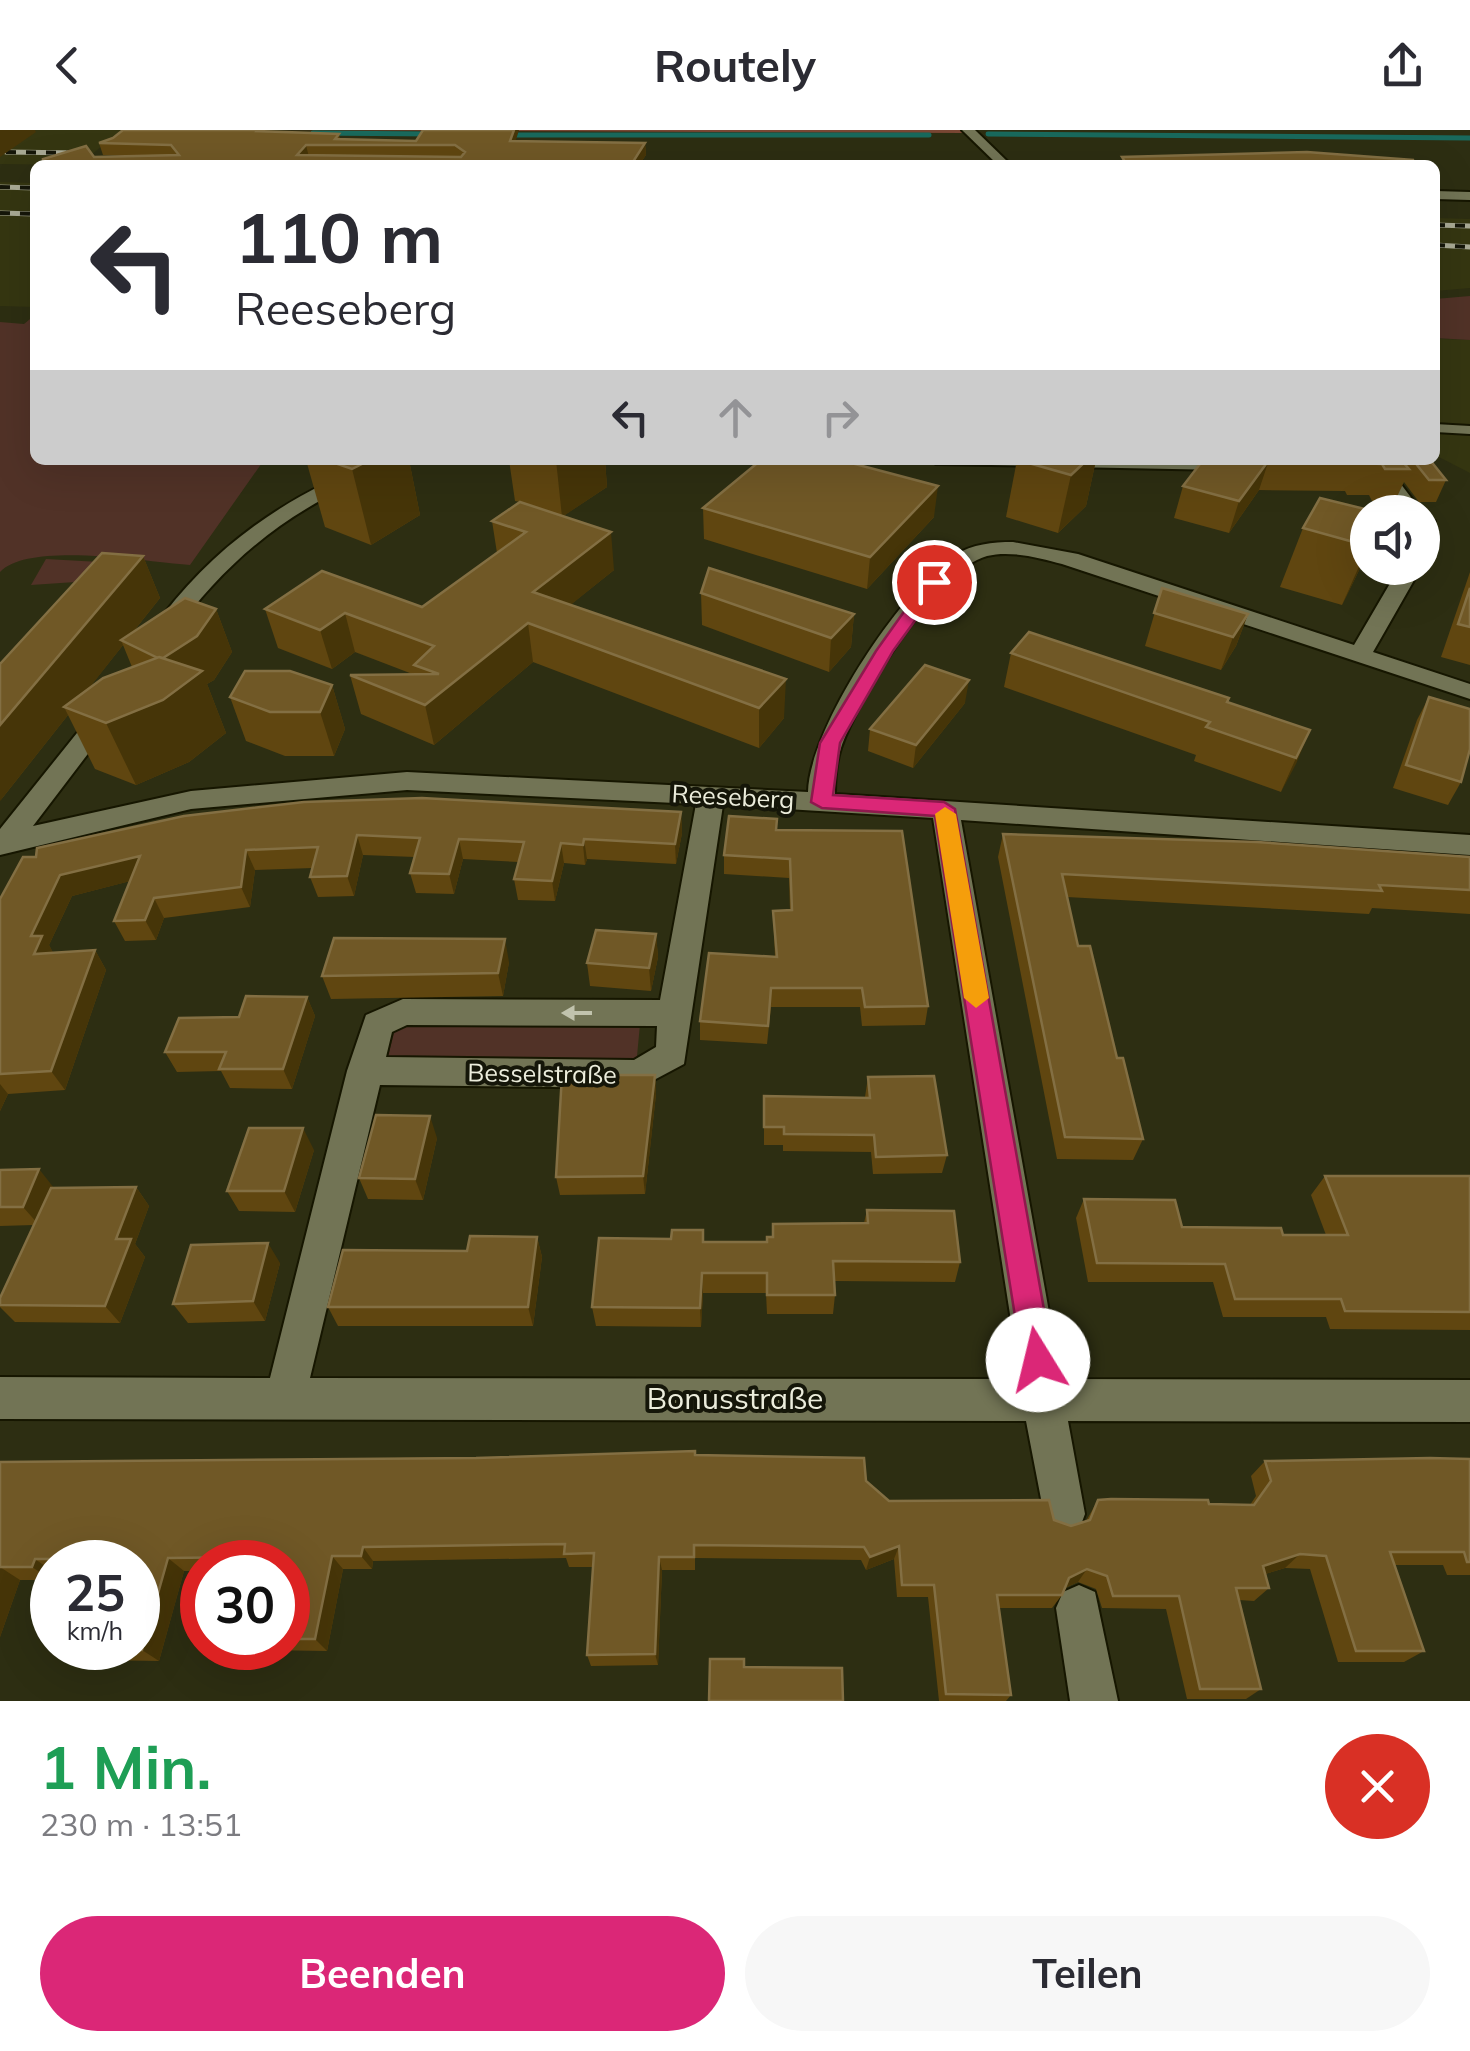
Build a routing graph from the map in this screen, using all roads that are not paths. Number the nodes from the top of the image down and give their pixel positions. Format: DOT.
graph roads {
  1 [pos="968,130"];
  2 [pos="1000,160"];
  3 [pos="1440,194"];
  4 [pos="1470,196"];
  5 [pos="1440,428"];
  6 [pos="1470,430"];
  7 [pos="383,465"];
  8 [pos="1194,465"];
  9 [pos="1246,466"];
  10 [pos="1362,468"];
  11 [pos="1402,495"];
  12 [pos="1400,585"];
  13 [pos="150,649"];
  14 [pos="1362,653"];
  15 [pos="122,690"];
  16 [pos="1470,692"];
  17 [pos="710,795"];
  18 [pos="822,802"];
  19 [pos="944,809"];
  20 [pos="2,844"];
  21 [pos="1470,845"];
  22 [pos="674,1013"];
  23 [pos="364,1071"];
  24 [pos="0,1398"];
  25 [pos="286,1398"];
  26 [pos="1044,1399"];
  27 [pos="1470,1401"];
  28 [pos="1063,1514"];
  29 [pos="1079,1608"];
  30 [pos="1094,1701"];
  1 -- 2 [label="street"];
  3 -- 4 [label="street"];
  5 -- 6 [label="lane"];
  7 -- 13 [label="street"];
  8 -- 9 [label="lane"];
  10 -- 11 [label="lane"];
  12 -- 14 [label="street"];
  14 -- 16 [label="street"];
  14 -- 18 [label="street"];
  15 -- 20 [label="street"];
  17 -- 18 [label="street, Reeseberg"];
  17 -- 20 [label="street, Reeseberg"];
  17 -- 22 [label="street, Besselstraße"];
  18 -- 19 [label="street, Reeseberg"];
  19 -- 21 [label="street, Reeseberg"];
  19 -- 26 [label="street"];
  22 -- 23 [label="street, one-way"];
  22 -- 23 [label="street, Besselstraße"];
  23 -- 25 [label="street"];
  24 -- 25 [label="street, Bonusstraße"];
  25 -- 26 [label="street, Bonusstraße"];
  26 -- 27 [label="street, Bonusstraße"];
  26 -- 28 [label="street"];
  29 -- 30 [label="street"];
}
